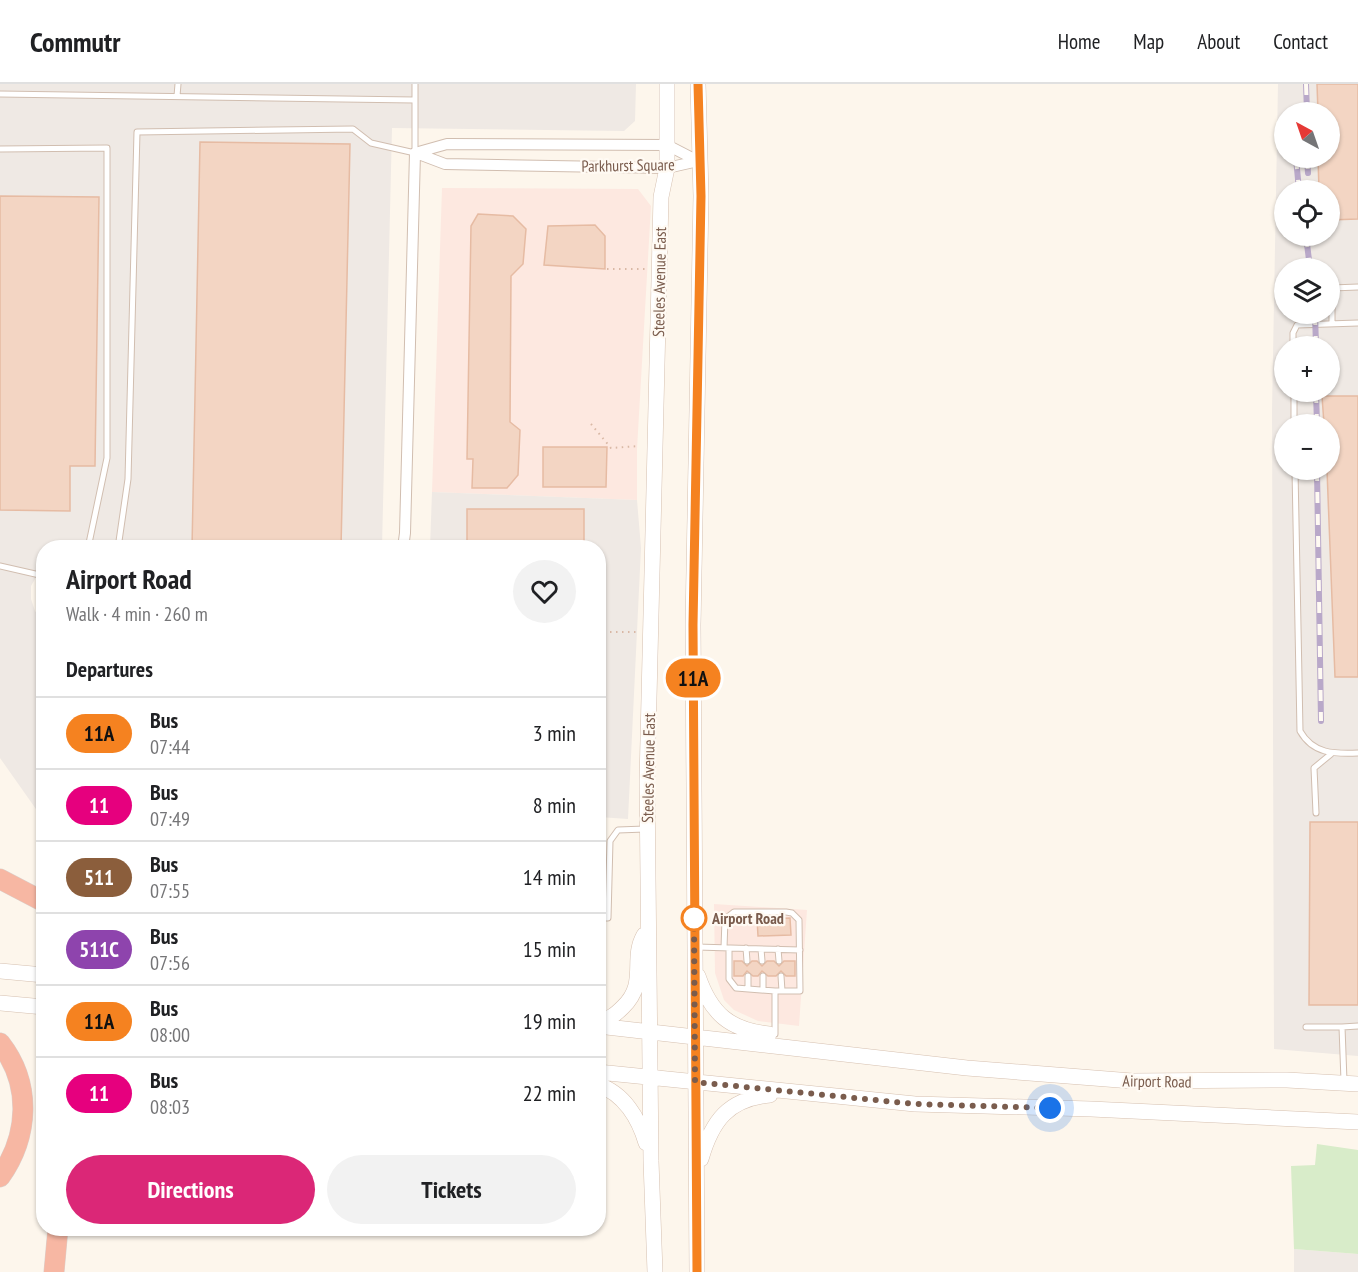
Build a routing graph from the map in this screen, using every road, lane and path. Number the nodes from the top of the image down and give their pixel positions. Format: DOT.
graph roads {
  1 [pos="178,84"];
  2 [pos="415,84"];
  3 [pos="667,84"];
  4 [pos="698,84"];
  5 [pos="0,94"];
  6 [pos="177,96"];
  7 [pos="414,100"];
  8 [pos="668,145"];
  9 [pos="0,149"];
  10 [pos="416,153"];
  11 [pos="698,161"];
  12 [pos="668,168"];
  13 [pos="607,268"];
  14 [pos="649,269"];
  15 [pos="1340,288"];
  16 [pos="1358,288"];
  17 [pos="1358,323"];
  18 [pos="1332,324"];
  19 [pos="1340,324"];
  20 [pos="1293,336"];
  21 [pos="591,424"];
  22 [pos="639,446"];
  23 [pos="1295,480"];
  24 [pos="90,540"];
  25 [pos="119,540"];
  26 [pos="403,540"];
  27 [pos="0,566"];
  28 [pos="36,574"];
  29 [pos="606,632"];
  30 [pos="639,632"];
  31 [pos="1358,753"];
  32 [pos="1331,754"];
  33 [pos="1316,813"];
  34 [pos="648,829"];
  35 [pos="0,879"];
  36 [pos="36,898"];
  37 [pos="606,918"];
  38 [pos="649,927"];
  39 [pos="726,948"];
  40 [pos="746,948"];
  41 [pos="761,949"];
  42 [pos="778,949"];
  43 [pos="800,950"];
  44 [pos="695,954"];
  45 [pos="747,961"];
  46 [pos="762,961"];
  47 [pos="779,961"];
  48 [pos="0,971"];
  49 [pos="36,974"];
  50 [pos="748,976"];
  51 [pos="763,976"];
  52 [pos="781,976"];
  53 [pos="748,989"];
  54 [pos="764,990"];
  55 [pos="775,991"];
  56 [pos="782,991"];
  57 [pos="0,1003"];
  58 [pos="36,1006"];
  59 [pos="606,1018"];
  60 [pos="1358,1026"];
  61 [pos="606,1027"];
  62 [pos="1306,1027"];
  63 [pos="1342,1027"];
  64 [pos="650,1031"];
  65 [pos="776,1034"];
  66 [pos="695,1036"];
  67 [pos="0,1043"];
  68 [pos="807,1048"];
  69 [pos="606,1073"];
  70 [pos="650,1077"];
  71 [pos="695,1082"];
  72 [pos="1351,1083"];
  73 [pos="606,1089"];
  74 [pos="796,1093"];
  75 [pos="1358,1122"];
  76 [pos="651,1161"];
  77 [pos="696,1173"];
  78 [pos="0,1177"];
  79 [pos="57,1236"];
  80 [pos="54,1272"];
  81 [pos="655,1272"];
  82 [pos="697,1272"];
  1 -- 6 [label="lane"];
  2 -- 7 [label="lane"];
  3 -- 8 [label="main road, Steeles Avenue East"];
  4 -- 11 [label="main road"];
  5 -- 6 [label="lane"];
  6 -- 7 [label="lane"];
  7 -- 10 [label="lane"];
  8 -- 10 [label="street, Parkhurst Square"];
  8 -- 11 [label="street, Parkhurst Square"];
  8 -- 12 [label="main road, Steeles Avenue East"];
  9 -- 24 [label="lane"];
  10 -- 12 [label="street, Parkhurst Square"];
  10 -- 25 [label="lane"];
  10 -- 26 [label="street"];
  11 -- 12 [label="street, Parkhurst Square"];
  11 -- 44 [label="main road"];
  12 -- 34 [label="main road, Steeles Avenue East"];
  13 -- 14 [label="path"];
  15 -- 16 [label="lane"];
  17 -- 19 [label="lane"];
  18 -- 20 [label="lane"];
  21 -- 22 [label="path"];
  23 -- 32 [label="lane"];
  27 -- 28 [label="lane"];
  29 -- 30 [label="path"];
  31 -- 32 [label="lane"];
  32 -- 33 [label="lane"];
  34 -- 37 [label="lane"];
  34 -- 38 [label="main road, Steeles Avenue East"];
  35 -- 36 [label="highway"];
  38 -- 59 [label="main road"];
  38 -- 64 [label="main road, Steeles Avenue East"];
  39 -- 40 [label="lane"];
  39 -- 43 [label="lane"];
  39 -- 44 [label="lane"];
  39 -- 53 [label="lane"];
  40 -- 41 [label="lane"];
  40 -- 45 [label="lane"];
  41 -- 42 [label="lane"];
  41 -- 46 [label="lane"];
  42 -- 43 [label="lane"];
  42 -- 47 [label="lane"];
  43 -- 56 [label="lane"];
  44 -- 65 [label="main road"];
  44 -- 66 [label="main road"];
  48 -- 49 [label="main road"];
  50 -- 53 [label="lane"];
  51 -- 54 [label="lane"];
  52 -- 56 [label="lane"];
  53 -- 54 [label="lane"];
  54 -- 55 [label="lane"];
  55 -- 56 [label="lane"];
  55 -- 65 [label="lane"];
  57 -- 58 [label="main road"];
  60 -- 63 [label="lane"];
  61 -- 64 [label="main road, Airport Road"];
  62 -- 63 [label="lane"];
  63 -- 72 [label="lane"];
  64 -- 66 [label="main road, Airport Road"];
  64 -- 70 [label="main road, Steeles Avenue East"];
  65 -- 68 [label="main road"];
  66 -- 68 [label="main road, Airport Road"];
  66 -- 71 [label="main road"];
  67 -- 78 [label="highway"];
  68 -- 72 [label="main road, Airport Road"];
  69 -- 70 [label="main road, Airport Road"];
  70 -- 71 [label="main road, Airport Road"];
  70 -- 76 [label="main road, Steeles Avenue East"];
  71 -- 74 [label="main road, Airport Road"];
  71 -- 77 [label="main road"];
  73 -- 76 [label="main road"];
  74 -- 75 [label="main road, Airport Road"];
  74 -- 77 [label="main road"];
  76 -- 81 [label="main road, Steeles Avenue East"];
  77 -- 82 [label="main road"];
  79 -- 80 [label="highway"];
}
